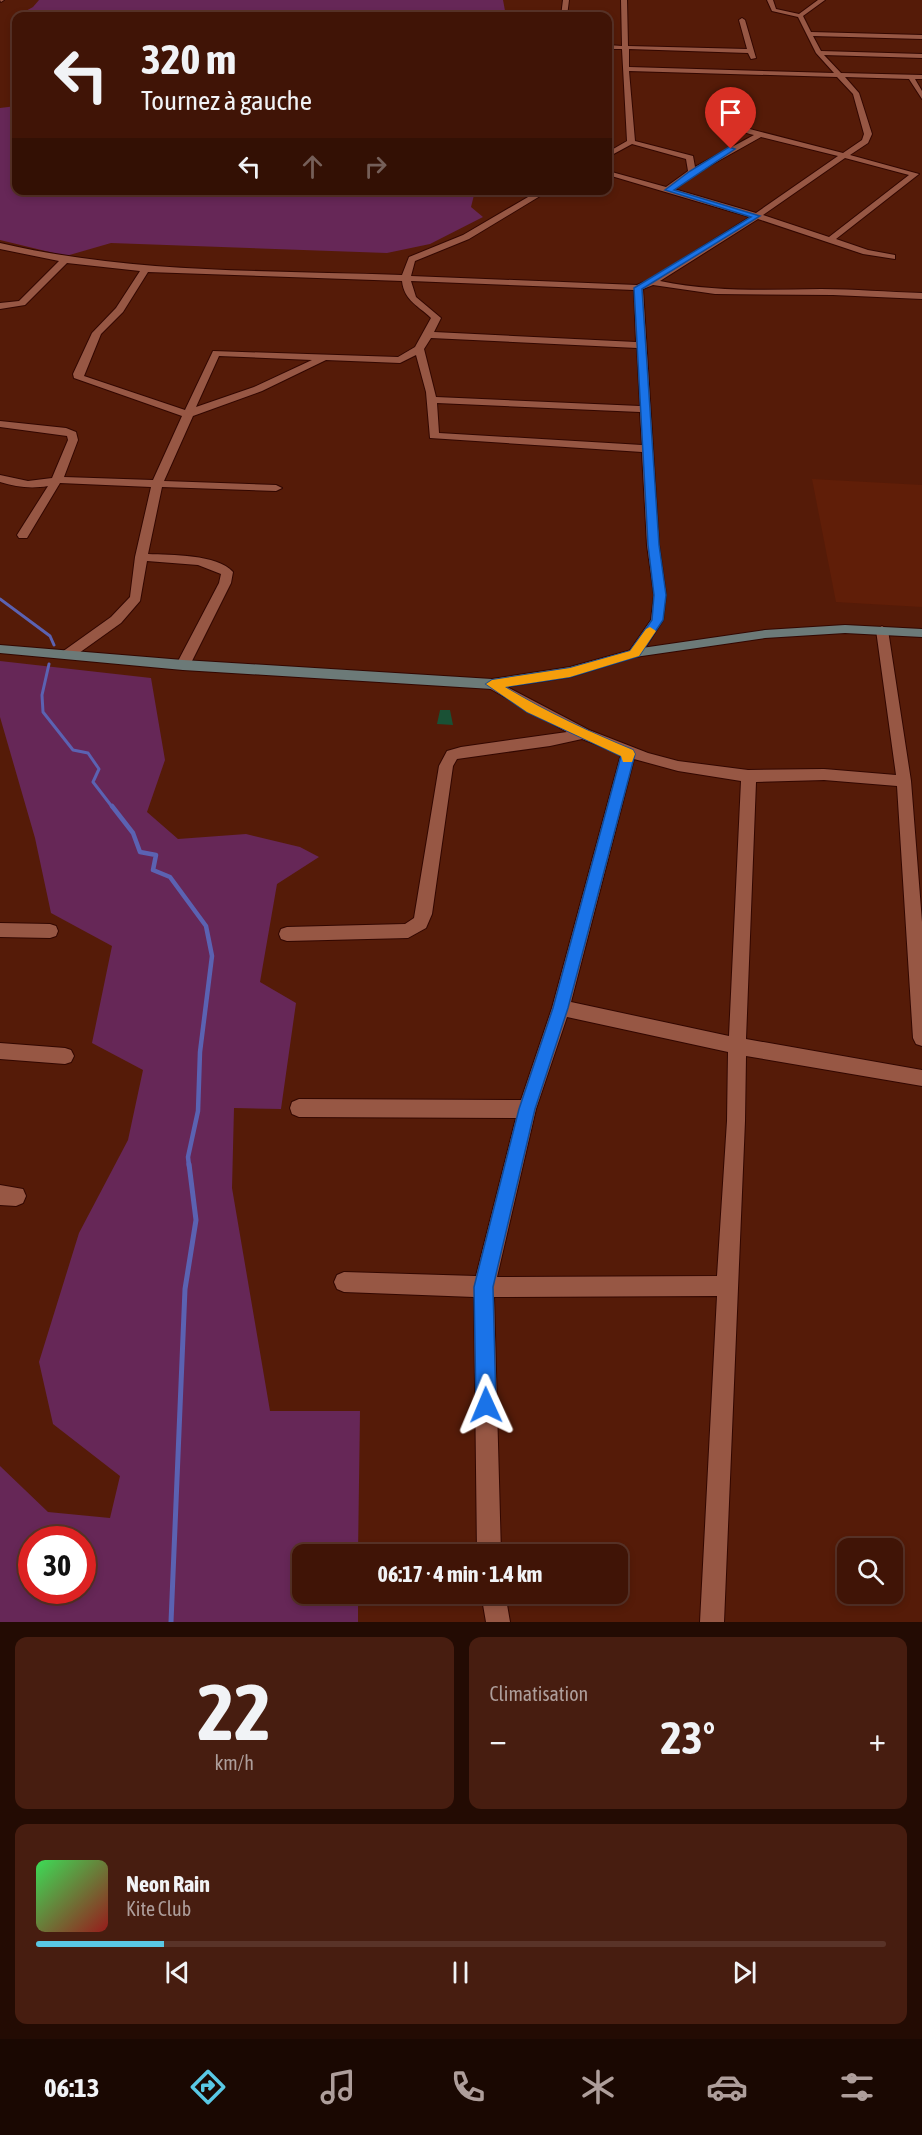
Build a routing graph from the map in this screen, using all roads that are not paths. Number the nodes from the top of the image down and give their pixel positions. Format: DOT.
graph roads {
  1 [pos="624,0"];
  2 [pos="770,0"];
  3 [pos="822,0"];
  4 [pos="800,16"];
  5 [pos="742,20"];
  6 [pos="811,34"];
  7 [pos="922,37"];
  8 [pos="612,47"];
  9 [pos="626,47"];
  10 [pos="751,51"];
  11 [pos="819,53"];
  12 [pos="922,56"];
  13 [pos="626,69"];
  14 [pos="757,72"];
  15 [pos="840,75"];
  16 [pos="911,77"];
  17 [pos="922,77"];
  18 [pos="922,97"];
  19 [pos="718,103"];
  20 [pos="759,135"];
  21 [pos="631,142"];
  22 [pos="612,153"];
  23 [pos="843,157"];
  24 [pos="692,172"];
  25 [pos="919,172"];
  26 [pos="612,174"];
  27 [pos="668,190"];
  28 [pos="537,195"];
  29 [pos="757,216"];
  30 [pos="831,239"];
  31 [pos="0,246"];
  32 [pos="892,257"];
  33 [pos="64,261"];
  34 [pos="145,270"];
  35 [pos="405,278"];
  36 [pos="652,282"];
  37 [pos="638,288"];
  38 [pos="922,296"];
  39 [pos="0,306"];
  40 [pos="428,335"];
  41 [pos="640,345"];
  42 [pos="419,349"];
  43 [pos="323,358"];
  44 [pos="432,400"];
  45 [pos="646,409"];
  46 [pos="188,414"];
  47 [pos="0,424"];
  48 [pos="647,449"];
  49 [pos="0,478"];
  50 [pos="57,480"];
  51 [pos="157,483"];
  52 [pos="276,488"];
  53 [pos="22,535"];
  54 [pos="141,556"];
  55 [pos="882,630"];
  56 [pos="922,633"];
  57 [pos="0,649"];
  58 [pos="634,653"];
  59 [pos="67,655"];
  60 [pos="183,665"];
  61 [pos="492,684"];
  62 [pos="581,734"];
  63 [pos="628,754"];
  64 [pos="749,776"];
  65 [pos="904,781"];
  66 [pos="0,930"];
  67 [pos="50,932"];
  68 [pos="287,934"];
  69 [pos="561,1008"];
  70 [pos="922,1038"];
  71 [pos="737,1046"];
  72 [pos="0,1051"];
  73 [pos="65,1056"];
  74 [pos="922,1078"];
  75 [pos="299,1108"];
  76 [pos="527,1109"];
  77 [pos="344,1282"];
  78 [pos="727,1286"];
  79 [pos="484,1287"];
  80 [pos="489,1544"];
  81 [pos="495,1604"];
  82 [pos="498,1622"];
  83 [pos="712,1622"];
  1 -- 9 [label="street"];
  2 -- 4 [label="street"];
  3 -- 4 [label="street"];
  4 -- 6 [label="street"];
  5 -- 10 [label="street"];
  6 -- 7 [label="street"];
  6 -- 11 [label="street"];
  8 -- 9 [label="street"];
  9 -- 10 [label="street"];
  9 -- 13 [label="street"];
  10 -- 14 [label="street"];
  11 -- 12 [label="street"];
  11 -- 15 [label="street"];
  13 -- 14 [label="street"];
  13 -- 21 [label="street"];
  14 -- 15 [label="street"];
  15 -- 16 [label="street"];
  15 -- 23 [label="street"];
  16 -- 17 [label="street"];
  16 -- 18 [label="street"];
  19 -- 20 [label="street"];
  20 -- 23 [label="street"];
  20 -- 24 [label="street"];
  21 -- 22 [label="street"];
  21 -- 24 [label="street"];
  23 -- 25 [label="street"];
  23 -- 29 [label="street"];
  24 -- 27 [label="street"];
  25 -- 30 [label="street"];
  26 -- 27 [label="street"];
  27 -- 29 [label="street"];
  28 -- 35 [label="street"];
  29 -- 30 [label="street"];
  29 -- 36 [label="street"];
  30 -- 32 [label="street"];
  31 -- 33 [label="street"];
  33 -- 34 [label="street"];
  33 -- 39 [label="street"];
  34 -- 35 [label="street"];
  34 -- 46 [label="street"];
  35 -- 37 [label="street"];
  35 -- 40 [label="street"];
  36 -- 37 [label="street"];
  36 -- 38 [label="street"];
  37 -- 41 [label="street"];
  40 -- 41 [label="street"];
  40 -- 42 [label="street"];
  41 -- 45 [label="street"];
  42 -- 43 [label="street"];
  42 -- 44 [label="street"];
  43 -- 46 [label="street"];
  43 -- 46 [label="street"];
  44 -- 45 [label="street"];
  44 -- 48 [label="street"];
  45 -- 48 [label="street"];
  46 -- 51 [label="street"];
  47 -- 50 [label="street"];
  48 -- 58 [label="street"];
  49 -- 50 [label="street"];
  50 -- 51 [label="street"];
  50 -- 53 [label="street"];
  51 -- 52 [label="street"];
  51 -- 54 [label="street"];
  54 -- 59 [label="street"];
  54 -- 60 [label="street"];
  55 -- 56 [label="main road"];
  55 -- 58 [label="main road"];
  55 -- 65 [label="street"];
  57 -- 59 [label="main road"];
  58 -- 61 [label="main road"];
  59 -- 60 [label="main road"];
  60 -- 61 [label="main road"];
  61 -- 62 [label="street"];
  62 -- 63 [label="street"];
  62 -- 68 [label="street"];
  63 -- 64 [label="street"];
  63 -- 69 [label="street"];
  64 -- 65 [label="street"];
  64 -- 71 [label="street"];
  65 -- 70 [label="street"];
  66 -- 67 [label="street"];
  69 -- 71 [label="street"];
  69 -- 76 [label="street"];
  71 -- 74 [label="street"];
  71 -- 78 [label="street"];
  72 -- 73 [label="street"];
  75 -- 76 [label="street"];
  76 -- 79 [label="street"];
  77 -- 79 [label="street"];
  78 -- 79 [label="street"];
  78 -- 83 [label="street"];
  79 -- 80 [label="street"];
  81 -- 82 [label="street"];
}
